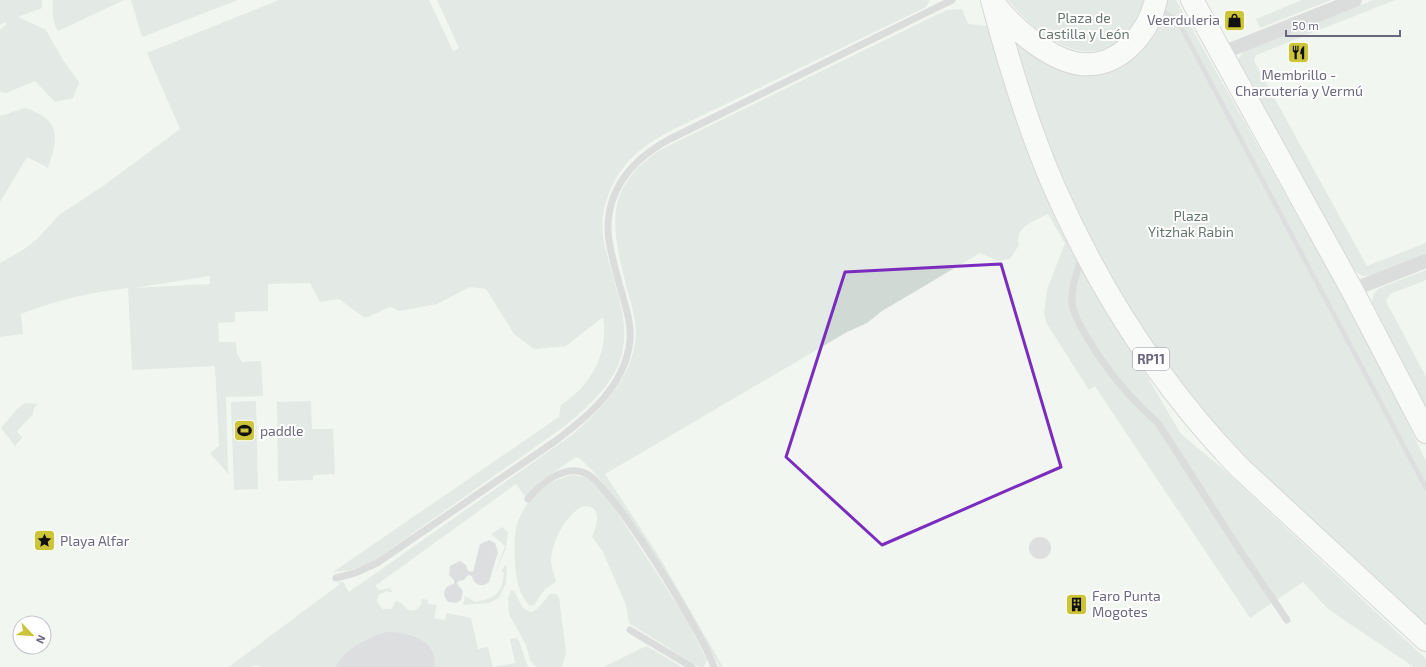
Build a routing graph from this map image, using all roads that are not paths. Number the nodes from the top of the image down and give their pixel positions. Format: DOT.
graph roads {
  1 [pos="952,0"];
  2 [pos="992,0"];
  3 [pos="1156,0"];
  4 [pos="1192,0"];
  5 [pos="1356,0"];
  6 [pos="1222,53"];
  7 [pos="1084,250"];
  8 [pos="1426,261"];
  9 [pos="1352,290"];
  10 [pos="1426,432"];
  11 [pos="528,499"];
  12 [pos="336,578"];
  13 [pos="1287,620"];
  14 [pos="630,630"];
  15 [pos="1426,640"];
  16 [pos="692,667"];
  17 [pos="714,667"];
  1 -- 12 [label="lane"];
  2 -- 3 [label="main road"];
  2 -- 7 [label="main road, RP11"];
  4 -- 6 [label="main road"];
  5 -- 6 [label="street"];
  6 -- 9 [label="main road"];
  7 -- 13 [label="lane"];
  7 -- 15 [label="main road, RP11"];
  8 -- 9 [label="street"];
  9 -- 10 [label="main road"];
  11 -- 17 [label="lane"];
  14 -- 16 [label="lane"];
}
